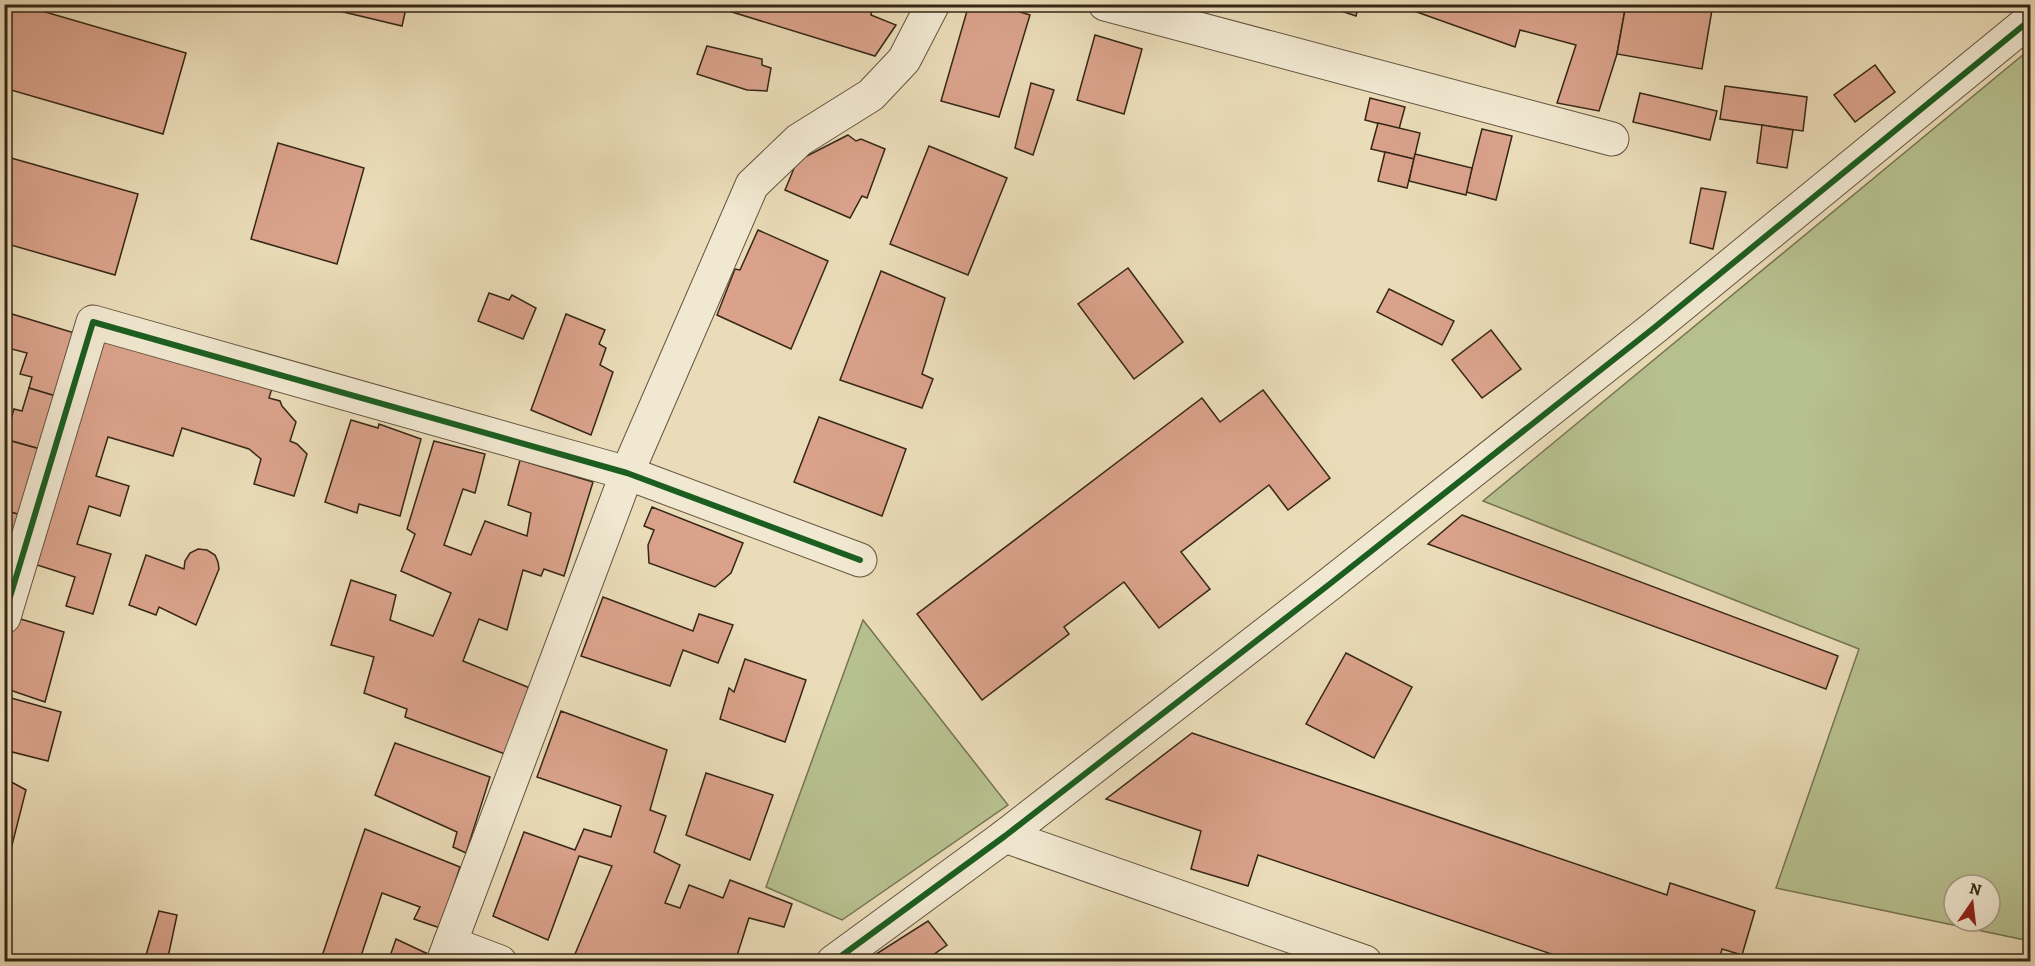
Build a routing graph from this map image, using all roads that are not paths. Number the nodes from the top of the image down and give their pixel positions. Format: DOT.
graph roads {
  1 [pos="933,4"];
  2 [pos="1105,4"];
  3 [pos="2031,20"];
  4 [pos="1612,139"];
  5 [pos="627,473"];
  6 [pos="860,560"];
  7 [pos="4,617"];
  8 [pos="1005,836"];
  9 [pos="447,952"];
  10 [pos="500,962"];
  11 [pos="833,962"];
  12 [pos="1365,962"];
  1 -- 5 [label="street"];
  2 -- 4 [label="street"];
  3 -- 8 [label="street"];
  5 -- 6 [label="street"];
  5 -- 7 [label="street"];
  5 -- 9 [label="street"];
  8 -- 11 [label="street"];
  8 -- 12 [label="street"];
  9 -- 10 [label="street"];
}
